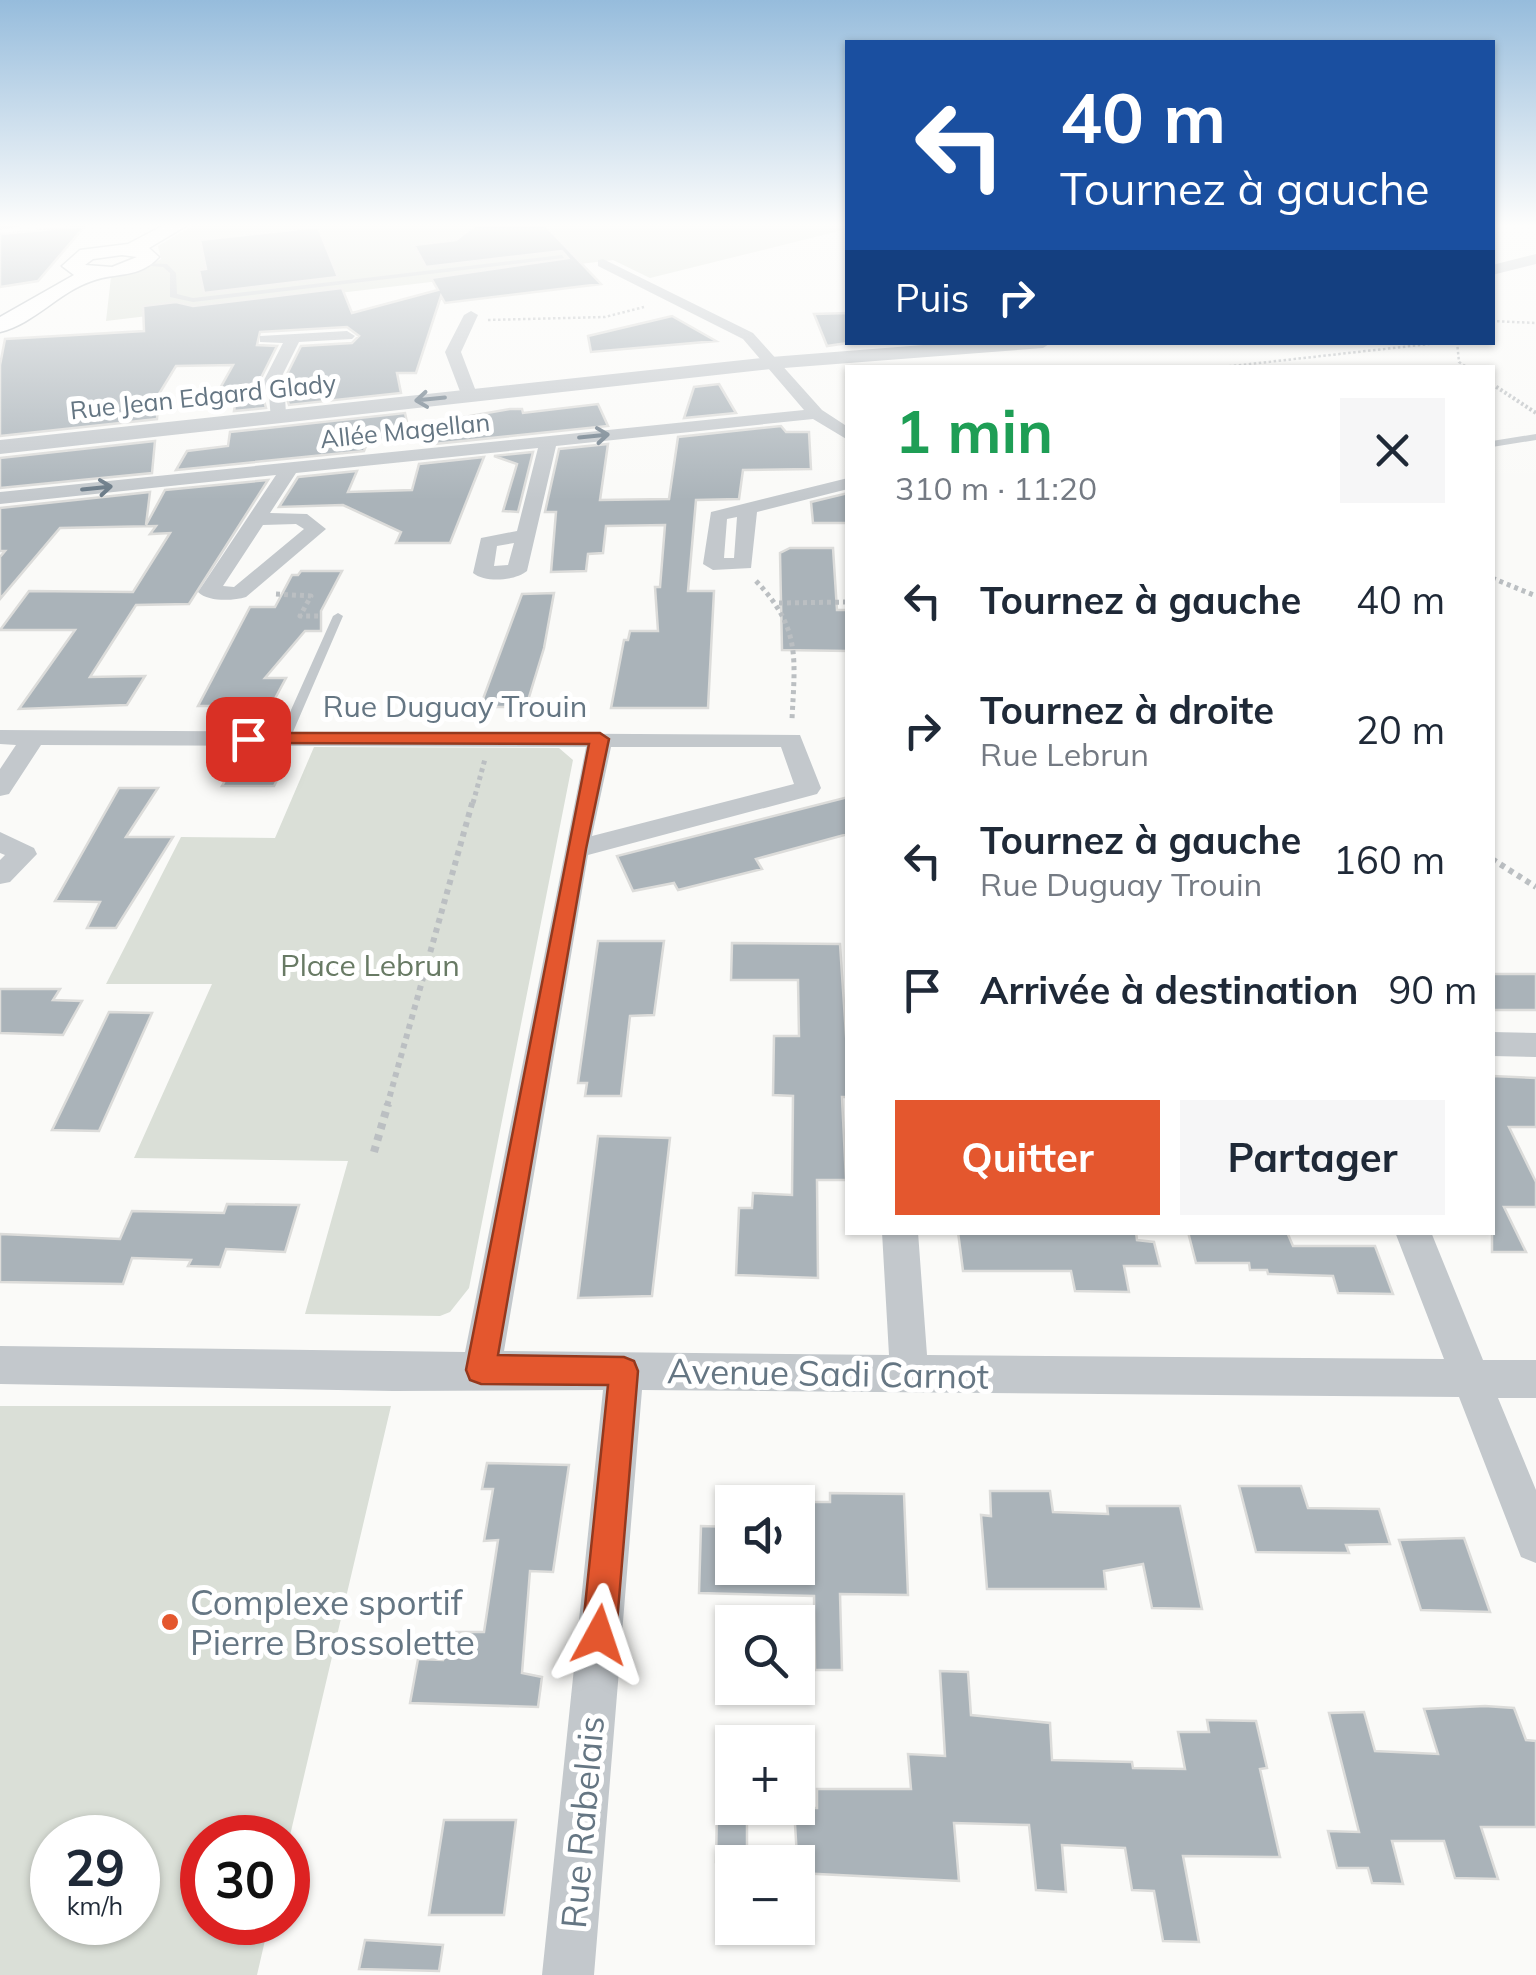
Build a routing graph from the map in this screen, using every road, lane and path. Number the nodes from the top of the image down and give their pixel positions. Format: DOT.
graph roads {
  1 [pos="612,315"];
  2 [pos="706,315"];
  3 [pos="469,318"];
  4 [pos="1495,322"];
  5 [pos="1536,322"];
  6 [pos="347,336"];
  7 [pos="294,338"];
  8 [pos="265,339"];
  9 [pos="1005,345"];
  10 [pos="1420,345"];
  11 [pos="770,363"];
  12 [pos="1241,365"];
  13 [pos="1495,386"];
  14 [pos="469,394"];
  15 [pos="1536,413"];
  16 [pos="816,414"];
  17 [pos="276,416"];
  18 [pos="845,433"];
  19 [pos="1536,437"];
  20 [pos="549,440"];
  21 [pos="1495,444"];
  22 [pos="0,447"];
  23 [pos="290,468"];
  24 [pos="845,484"];
  25 [pos="0,498"];
  26 [pos="748,510"];
  27 [pos="254,519"];
  28 [pos="526,536"];
  29 [pos="744,564"];
  30 [pos="1495,579"];
  31 [pos="239,593"];
  32 [pos="1536,596"];
  33 [pos="845,602"];
  34 [pos="779,603"];
  35 [pos="338,616"];
  36 [pos="0,737"];
  37 [pos="32,739"];
  38 [pos="284,739"];
  39 [pos="490,739"];
  40 [pos="600,739"];
  41 [pos="791,740"];
  42 [pos="0,788"];
  43 [pos="0,841"];
  44 [pos="576,849"];
  45 [pos="1495,862"];
  46 [pos="0,875"];
  47 [pos="1536,888"];
  48 [pos="1495,1044"];
  49 [pos="1536,1045"];
  50 [pos="374,1152"];
  51 [pos="900,1235"];
  52 [pos="1413,1235"];
  53 [pos="0,1365"];
  54 [pos="481,1370"];
  55 [pos="624,1371"];
  56 [pos="910,1374"];
  57 [pos="1472,1378"];
  58 [pos="1536,1379"];
  59 [pos="1536,1542"];
  60 [pos="568,1975"];
  1 -- 3 [label="path"];
  2 -- 11 [label="street"];
  3 -- 14 [label="street"];
  4 -- 5 [label="path"];
  6 -- 7 [label="street"];
  7 -- 8 [label="street"];
  7 -- 17 [label="street"];
  9 -- 11 [label="street, Rue Jean Edgard Glady"];
  10 -- 12 [label="path"];
  11 -- 14 [label="street, Rue Jean Edgard Glady"];
  11 -- 16 [label="street"];
  13 -- 15 [label="path"];
  14 -- 17 [label="street, Rue Jean Edgard Glady, one-way"];
  16 -- 18 [label="street"];
  20 -- 16 [label="street, Allée Magellan, one-way"];
  17 -- 22 [label="street, Rue Jean Edgard Glady"];
  19 -- 21 [label="lane"];
  20 -- 23 [label="street, Allée Magellan"];
  20 -- 28 [label="street"];
  25 -- 23 [label="street, Allée Magellan, one-way"];
  23 -- 27 [label="street"];
  24 -- 26 [label="street"];
  26 -- 29 [label="street"];
  26 -- 29 [label="street"];
  27 -- 31 [label="street"];
  27 -- 31 [label="street"];
  29 -- 34 [label="path"];
  30 -- 32 [label="path"];
  31 -- 35 [label="path"];
  33 -- 34 [label="path"];
  34 -- 41 [label="path"];
  35 -- 38 [label="lane"];
  36 -- 37 [label="street, Rue Duguay Trouin"];
  37 -- 38 [label="street, Rue Duguay Trouin"];
  37 -- 42 [label="street"];
  38 -- 39 [label="street, Rue Duguay Trouin"];
  39 -- 40 [label="street, Rue Duguay Trouin"];
  39 -- 50 [label="path"];
  40 -- 41 [label="street, Rue Duguay Trouin"];
  40 -- 44 [label="street"];
  41 -- 44 [label="street"];
  43 -- 46 [label="street"];
  44 -- 54 [label="street"];
  45 -- 47 [label="path"];
  48 -- 49 [label="street"];
  51 -- 56 [label="street"];
  52 -- 57 [label="street"];
  53 -- 54 [label="street, Avenue Sadi Carnot"];
  54 -- 55 [label="street, Avenue Sadi Carnot"];
  55 -- 56 [label="street, Avenue Sadi Carnot"];
  55 -- 60 [label="street, Rue Rabelais"];
  56 -- 57 [label="street, Avenue Sadi Carnot"];
  57 -- 58 [label="street, Avenue Sadi Carnot"];
  57 -- 59 [label="street"];
}
